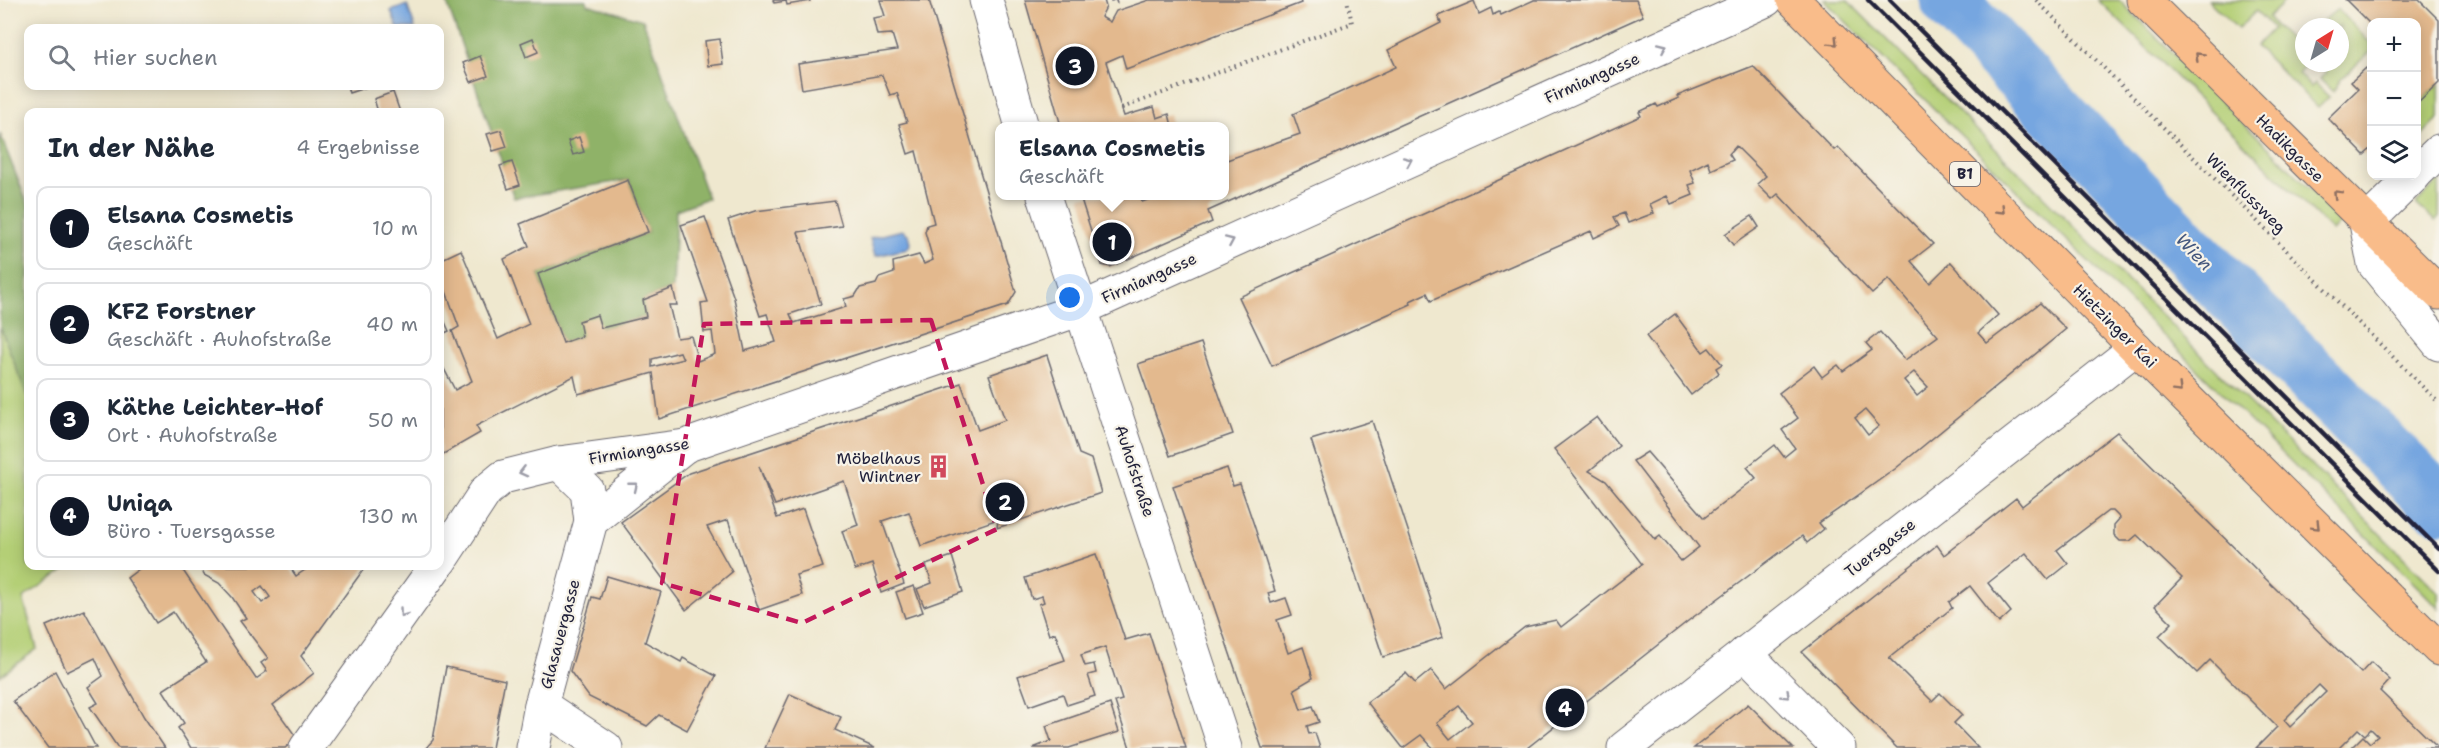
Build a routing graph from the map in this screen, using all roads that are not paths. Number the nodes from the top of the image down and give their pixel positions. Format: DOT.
graph roads {
  1 [pos="986,0"];
  2 [pos="1766,0"];
  3 [pos="1793,0"];
  4 [pos="2144,0"];
  5 [pos="1021,122"];
  6 [pos="2439,151"];
  7 [pos="2421,168"];
  8 [pos="2409,180"];
  9 [pos="1046,200"];
  10 [pos="2366,223"];
  11 [pos="2439,293"];
  12 [pos="1082,309"];
  13 [pos="2439,344"];
  14 [pos="2136,348"];
  15 [pos="685,446"];
  16 [pos="559,463"];
  17 [pos="591,521"];
  18 [pos="444,555"];
  19 [pos="433,570"];
  20 [pos="2439,649"];
  21 [pos="1745,653"];
  22 [pos="541,705"];
  23 [pos="306,748"];
  24 [pos="533,748"];
  25 [pos="606,748"];
  26 [pos="1225,748"];
  27 [pos="1624,748"];
  28 [pos="1839,748"];
  1 -- 5 [label="street"];
  12 -- 2 [label="street, Firmiangasse, one-way"];
  3 -- 14 [label="main road, Hietzinger Kai / B1, one-way"];
  10 -- 4 [label="main road, Hadikgasse, one-way"];
  6 -- 7 [label="street"];
  8 -- 10 [label="street"];
  9 -- 12 [label="street, Auhofstraße"];
  10 -- 11 [label="main road, Hadikgasse"];
  10 -- 13 [label="street"];
  12 -- 15 [label="street, Firmiangasse"];
  12 -- 26 [label="street, Auhofstraße"];
  14 -- 20 [label="main road, Hietzinger Kai / B1, one-way"];
  14 -- 21 [label="street, Tuersgasse"];
  15 -- 16 [label="street, Firmiangasse"];
  17 -- 15 [label="street, one-way"];
  16 -- 17 [label="street, Glasauergasse"];
  16 -- 18 [label="street, Firmiangasse, one-way"];
  17 -- 22 [label="street, Glasauergasse"];
  19 -- 23 [label="street, one-way"];
  21 -- 27 [label="street, Tuersgasse"];
  21 -- 28 [label="street, one-way"];
  22 -- 24 [label="street, Glasauergasse"];
  22 -- 25 [label="street"];
}
